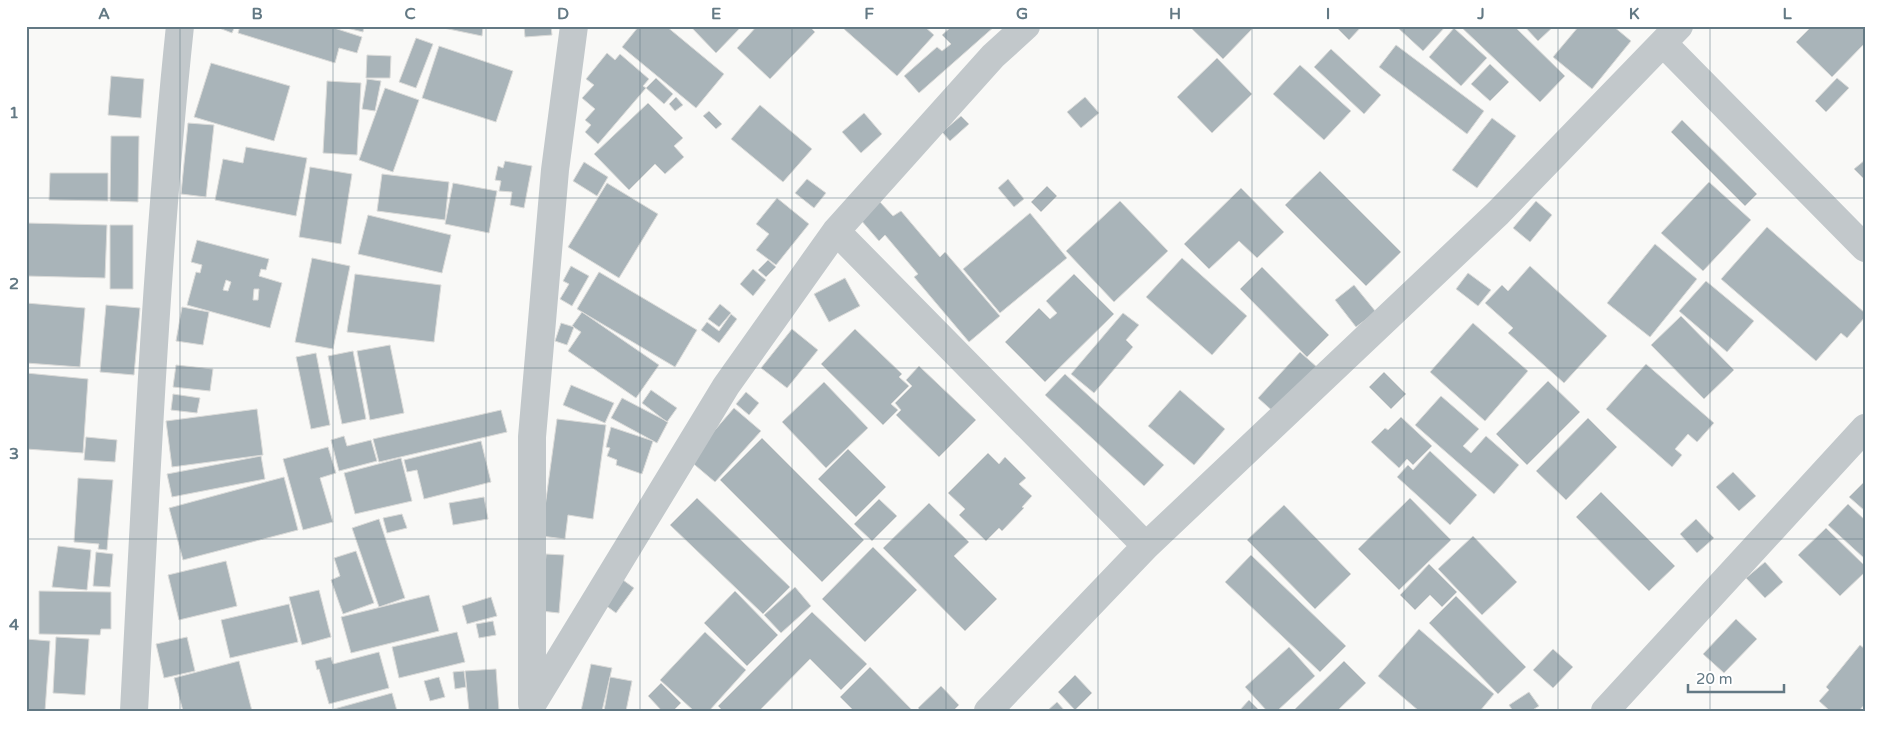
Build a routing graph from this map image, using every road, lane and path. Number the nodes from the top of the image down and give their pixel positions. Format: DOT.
graph roads {
  1 [pos="180,26"];
  2 [pos="574,26"];
  3 [pos="1026,26"];
  4 [pos="1671,35"];
  5 [pos="836,231"];
  6 [pos="1865,248"];
  7 [pos="1865,428"];
  8 [pos="1146,546"];
  9 [pos="532,707"];
  10 [pos="134,711"];
  11 [pos="988,711"];
  12 [pos="1605,711"];
  1 -- 10 [label="street"];
  2 -- 9 [label="street"];
  3 -- 5 [label="street"];
  4 -- 6 [label="street"];
  4 -- 8 [label="street"];
  5 -- 8 [label="street"];
  5 -- 9 [label="street"];
  7 -- 12 [label="street"];
  8 -- 11 [label="street"];
}
